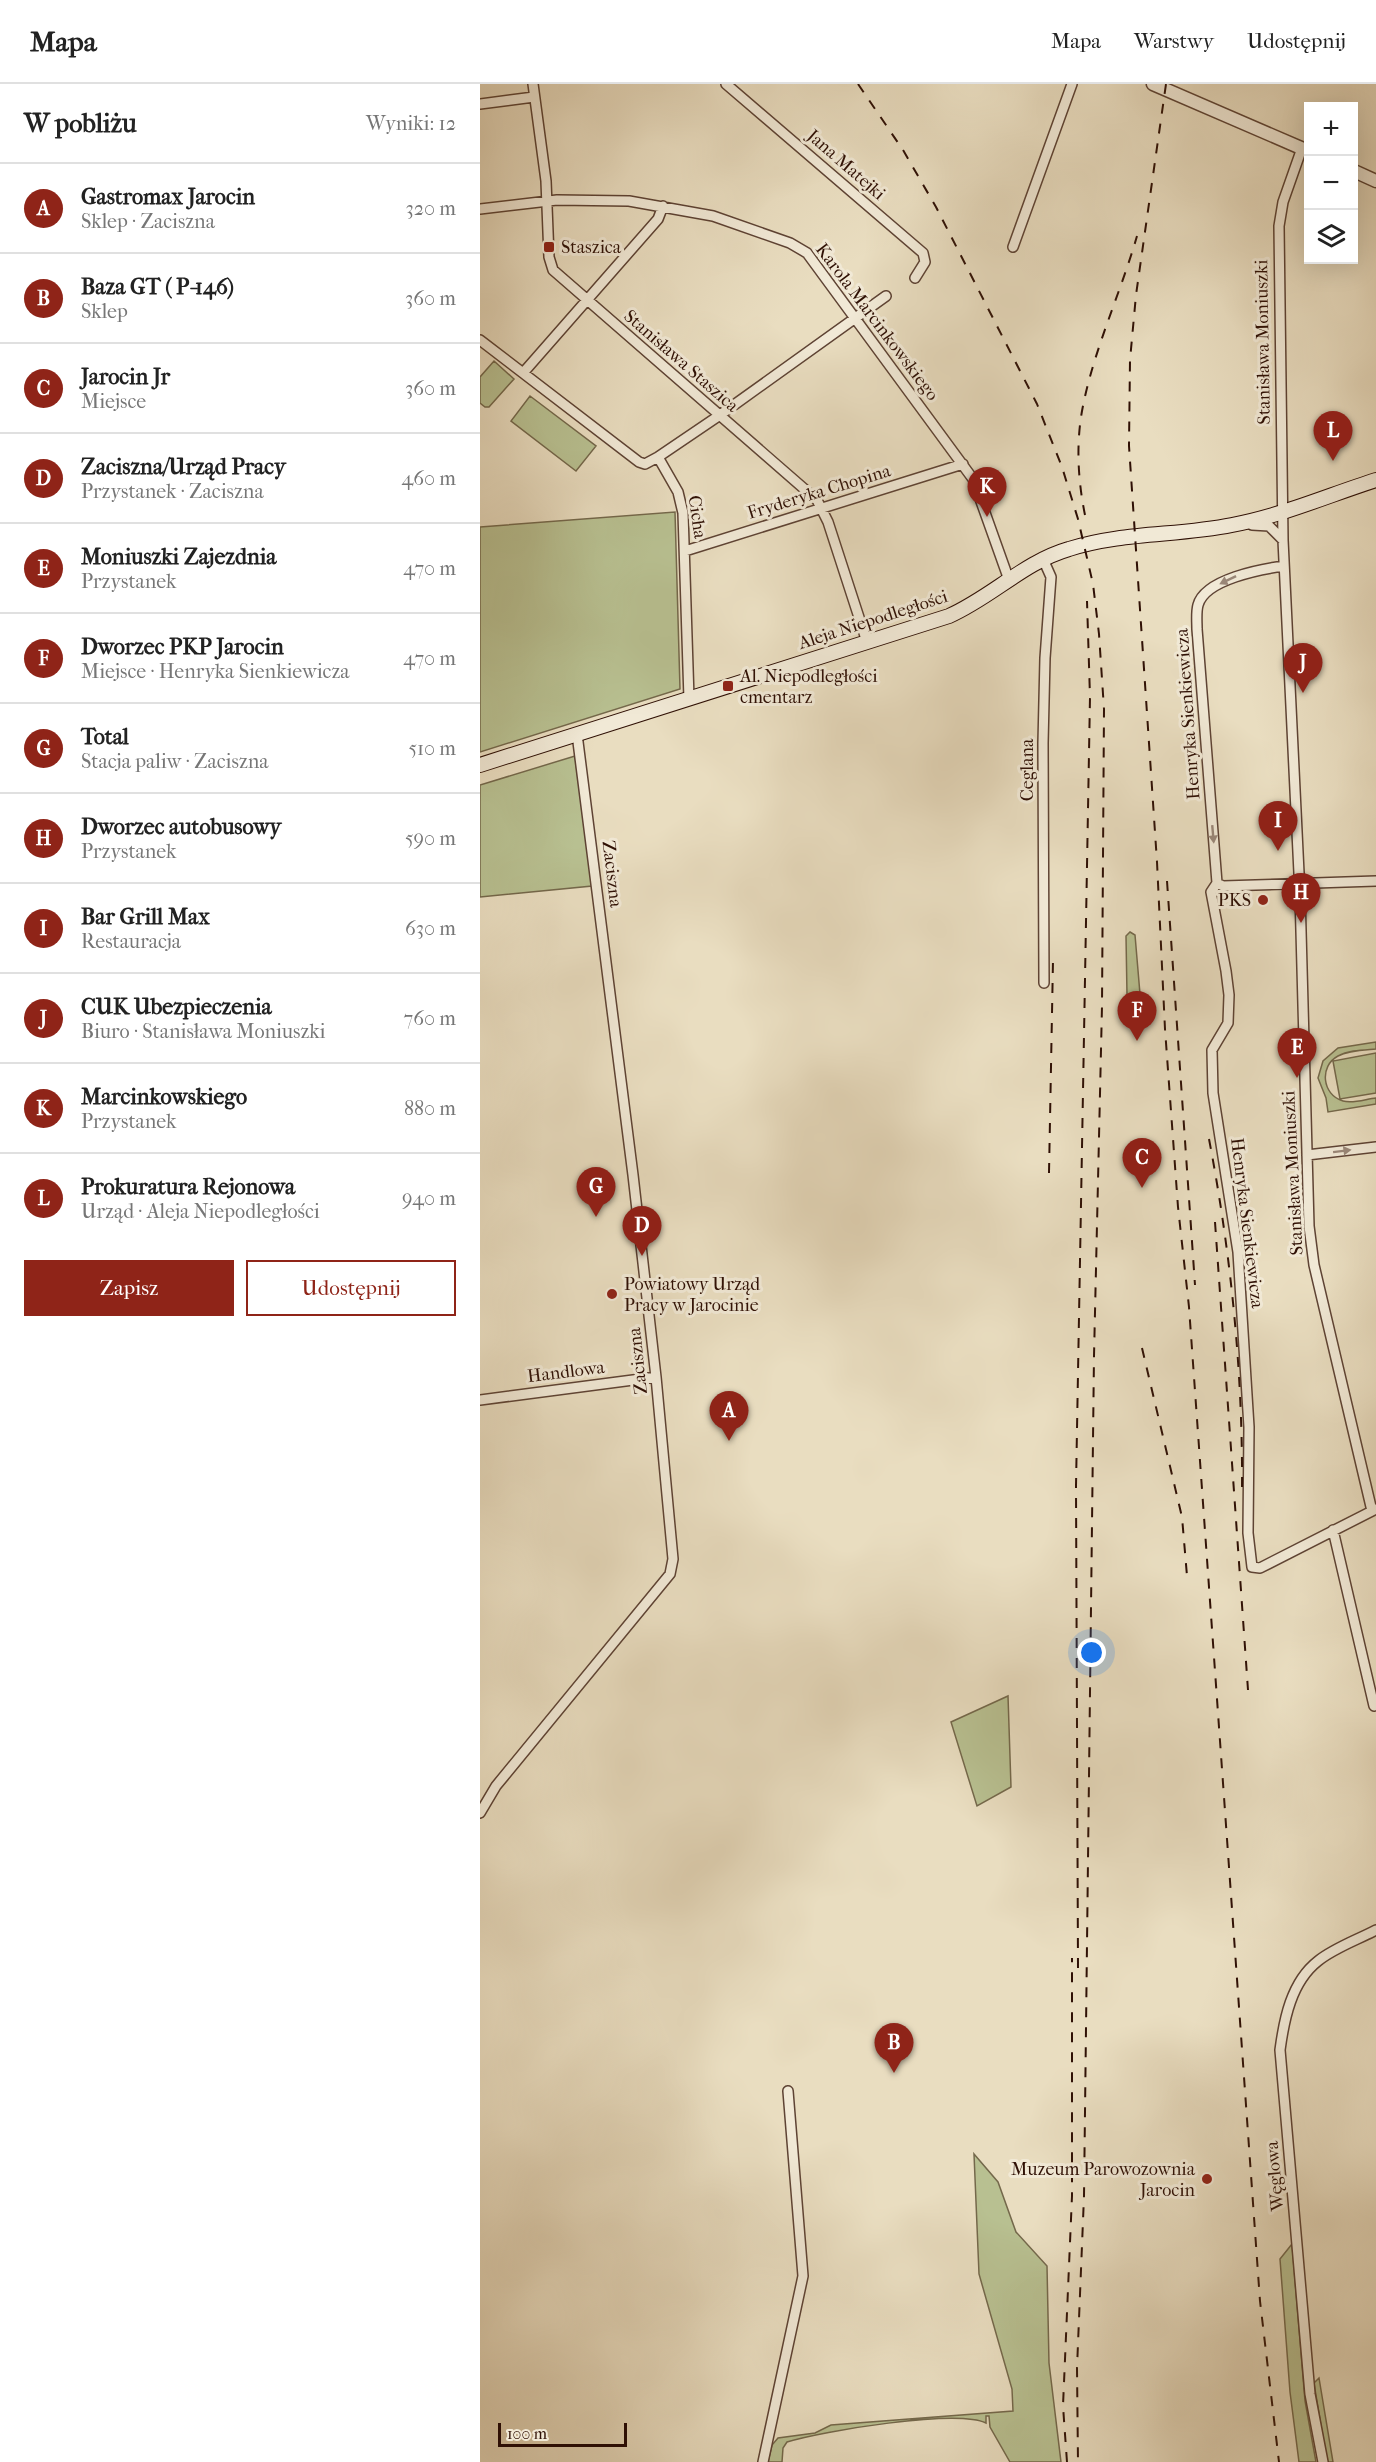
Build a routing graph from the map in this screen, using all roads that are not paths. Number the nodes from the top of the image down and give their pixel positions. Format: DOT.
graph roads {
  1 [pos="533,84"];
  2 [pos="726,84"];
  3 [pos="1072,84"];
  4 [pos="1153,84"];
  5 [pos="534,97"];
  6 [pos="480,104"];
  7 [pos="1304,150"];
  8 [pos="1304,152"];
  9 [pos="1358,173"];
  10 [pos="1376,181"];
  11 [pos="548,201"];
  12 [pos="663,206"];
  13 [pos="480,209"];
  14 [pos="1013,247"];
  15 [pos="915,278"];
  16 [pos="886,296"];
  17 [pos="586,300"];
  18 [pos="856,318"];
  19 [pos="480,340"];
  20 [pos="523,373"];
  21 [pos="720,416"];
  22 [pos="658,457"];
  23 [pos="963,464"];
  24 [pos="1376,480"];
  25 [pos="823,508"];
  26 [pos="1282,510"];
  27 [pos="1231,525"];
  28 [pos="1282,540"];
  29 [pos="685,551"];
  30 [pos="1043,559"];
  31 [pos="1284,567"];
  32 [pos="1009,580"];
  33 [pos="867,642"];
  34 [pos="689,699"];
  35 [pos="577,734"];
  36 [pos="480,765"];
  37 [pos="1376,881"];
  38 [pos="1217,883"];
  39 [pos="1300,883"];
  40 [pos="1044,983"];
  41 [pos="1376,1147"];
  42 [pos="1307,1155"];
  43 [pos="656,1377"];
  44 [pos="480,1400"];
  45 [pos="1374,1510"];
  46 [pos="1333,1530"];
  47 [pos="1374,1706"];
  48 [pos="480,1813"];
  49 [pos="1376,1930"];
  50 [pos="788,2091"];
  51 [pos="763,2462"];
  52 [pos="1323,2462"];
  1 -- 5 [label="street, Stanisława Staszica"];
  2 -- 15 [label="street, Jana Matejki"];
  3 -- 14 [label="street"];
  4 -- 7 [label="street"];
  5 -- 6 [label="street"];
  5 -- 11 [label="street, Stanisława Staszica"];
  8 -- 26 [label="street, Stanisława Moniuszki"];
  9 -- 10 [label="street"];
  11 -- 12 [label="street, Karola Marcinkowskiego"];
  11 -- 13 [label="street, Karola Marcinkowskiego"];
  11 -- 17 [label="street, Stanisława Staszica"];
  12 -- 17 [label="street"];
  12 -- 18 [label="street, Karola Marcinkowskiego"];
  16 -- 18 [label="street"];
  17 -- 20 [label="street"];
  17 -- 21 [label="street, Stanisława Staszica"];
  18 -- 21 [label="street"];
  18 -- 23 [label="street, Karola Marcinkowskiego"];
  19 -- 20 [label="street"];
  20 -- 22 [label="street"];
  21 -- 22 [label="street"];
  21 -- 25 [label="street, Stanisława Staszica"];
  22 -- 29 [label="street, Cicha"];
  23 -- 25 [label="street, Fryderyka Chopina"];
  23 -- 32 [label="street, Karola Marcinkowskiego"];
  24 -- 26 [label="main road, Aleja Niepodległości"];
  25 -- 29 [label="street, Fryderyka Chopina"];
  25 -- 33 [label="street, Stanisława Staszica"];
  26 -- 27 [label="main road, Aleja Niepodległości"];
  26 -- 28 [label="street, Stanisława Moniuszki"];
  27 -- 28 [label="street"];
  27 -- 30 [label="main road, Aleja Niepodległości"];
  28 -- 31 [label="street, Stanisława Moniuszki"];
  29 -- 34 [label="street, Cicha"];
  30 -- 32 [label="main road, Aleja Niepodległości"];
  30 -- 40 [label="street, Ceglana"];
  31 -- 38 [label="street, Henryka Sienkiewicza, one-way"];
  31 -- 39 [label="street, Stanisława Moniuszki"];
  32 -- 33 [label="main road, Aleja Niepodległości"];
  33 -- 34 [label="main road, Aleja Niepodległości"];
  34 -- 35 [label="main road, Aleja Niepodległości"];
  35 -- 36 [label="main road, Aleja Niepodległości"];
  35 -- 43 [label="street, Zaciszna"];
  37 -- 39 [label="street"];
  38 -- 39 [label="street"];
  38 -- 46 [label="street, Henryka Sienkiewicza"];
  39 -- 42 [label="street, Stanisława Moniuszki"];
  42 -- 41 [label="street, one-way"];
  42 -- 45 [label="street, Stanisława Moniuszki"];
  43 -- 44 [label="street, Handlowa"];
  43 -- 48 [label="street, Zaciszna"];
  45 -- 46 [label="street"];
  46 -- 47 [label="street"];
  49 -- 52 [label="street, Węglowa"];
  50 -- 51 [label="street"];
}
